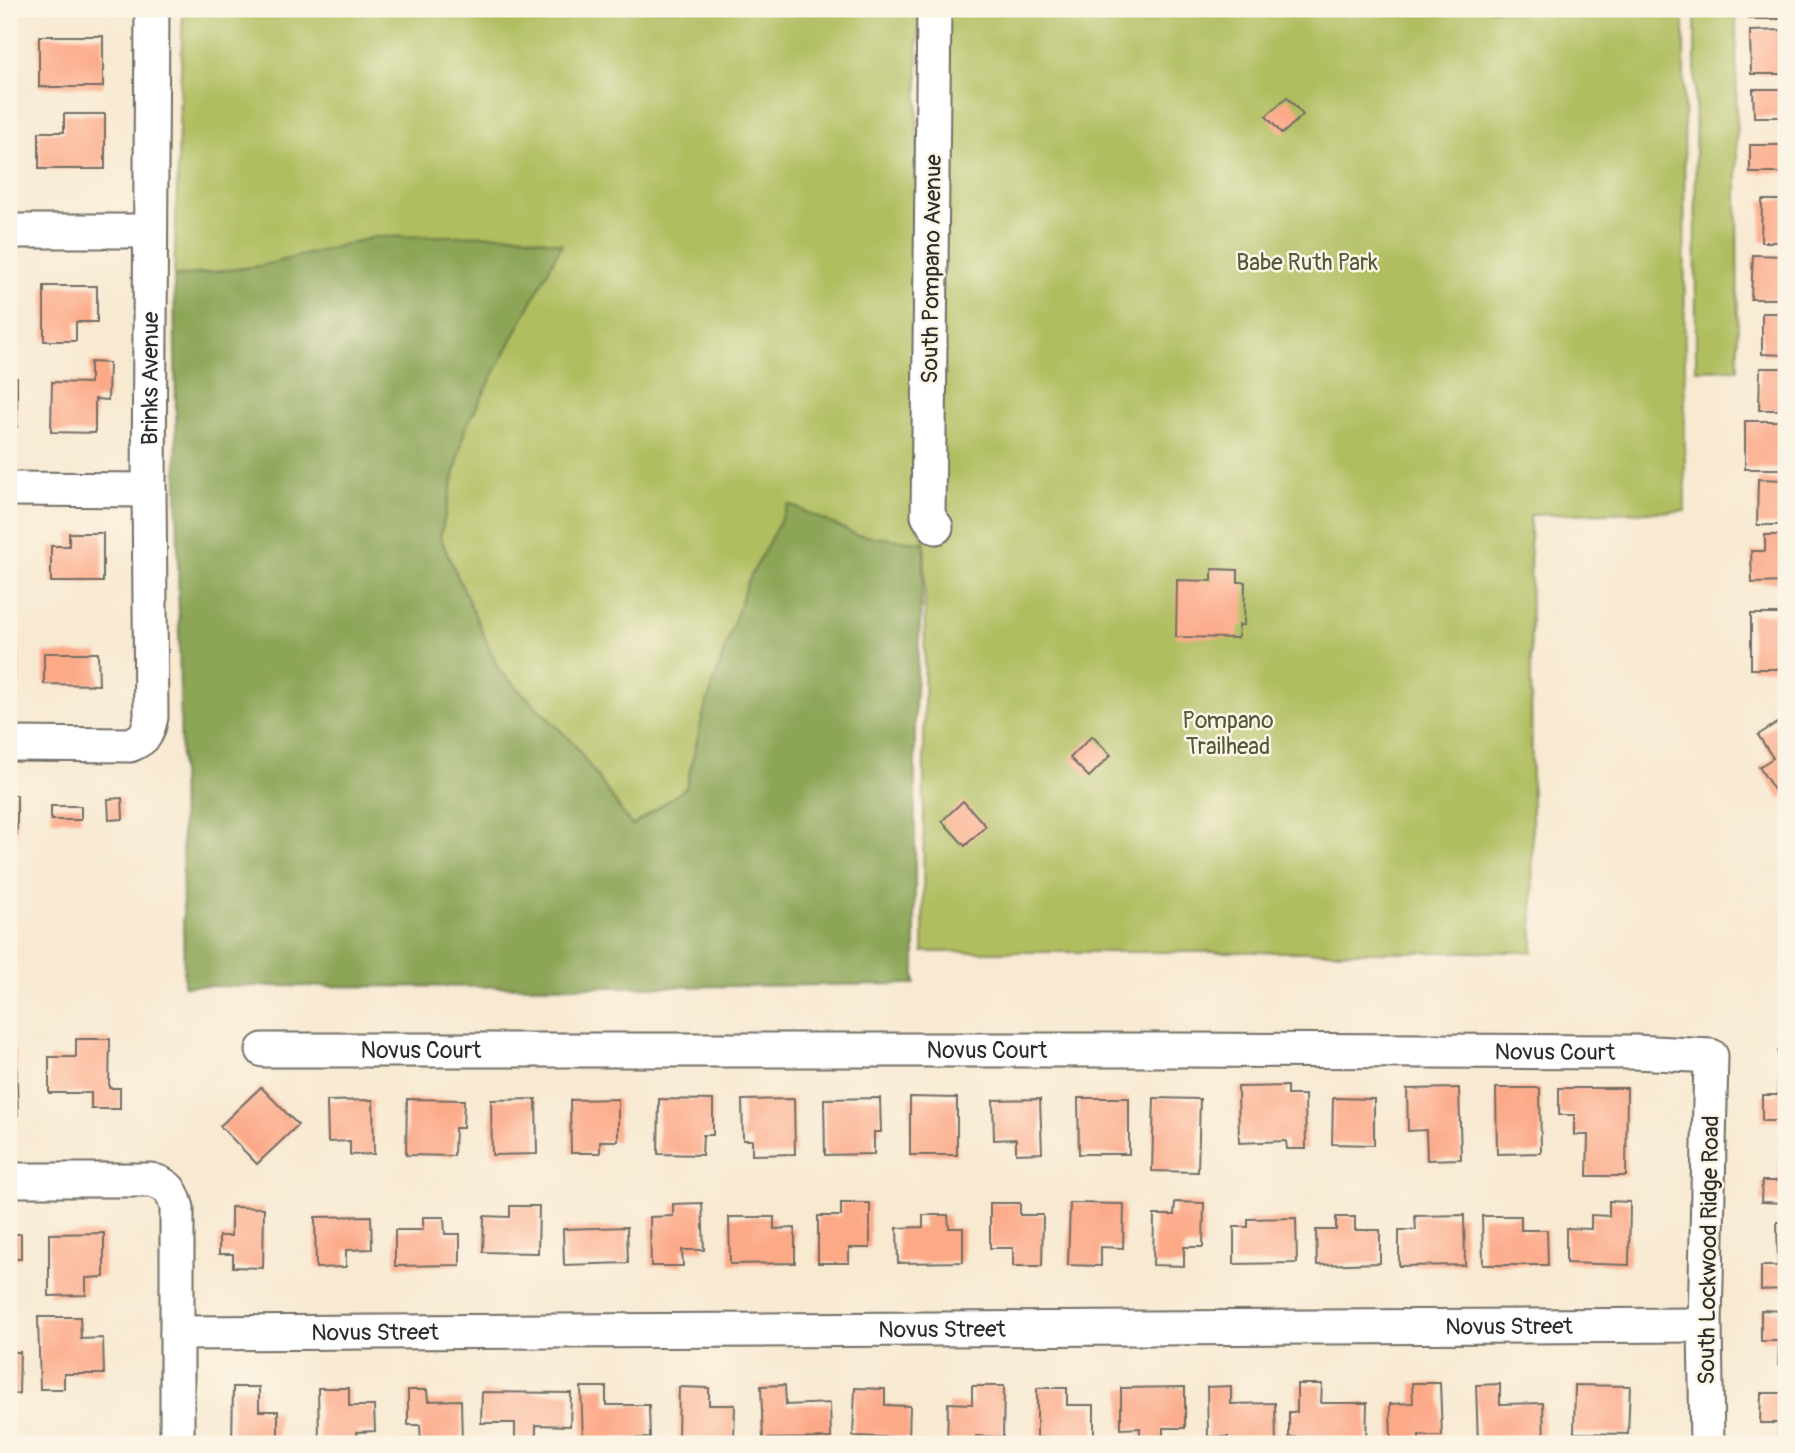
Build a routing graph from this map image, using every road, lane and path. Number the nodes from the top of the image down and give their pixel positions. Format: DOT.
graph roads {
  1 [pos="152,9"];
  2 [pos="934,9"];
  3 [pos="9,231"];
  4 [pos="150,231"];
  5 [pos="9,489"];
  6 [pos="149,490"];
  7 [pos="936,527"];
  8 [pos="9,744"];
  9 [pos="263,1050"];
  10 [pos="1711,1056"];
  11 [pos="9,1180"];
  12 [pos="1705,1325"];
  13 [pos="177,1333"];
  14 [pos="177,1444"];
  15 [pos="1707,1444"];
  1 -- 4 [label="street, Brinks Avenue"];
  2 -- 7 [label="street, South Pompano Avenue"];
  3 -- 4 [label="street"];
  4 -- 6 [label="street, Brinks Avenue"];
  5 -- 6 [label="street"];
  6 -- 8 [label="street, Brinks Avenue"];
  9 -- 10 [label="street, Novus Court"];
  10 -- 12 [label="street, South Lockwood Ridge Road"];
  11 -- 13 [label="street"];
  12 -- 13 [label="street, Novus Street"];
  12 -- 15 [label="street, South Lockwood Ridge Road"];
  13 -- 14 [label="street"];
}
